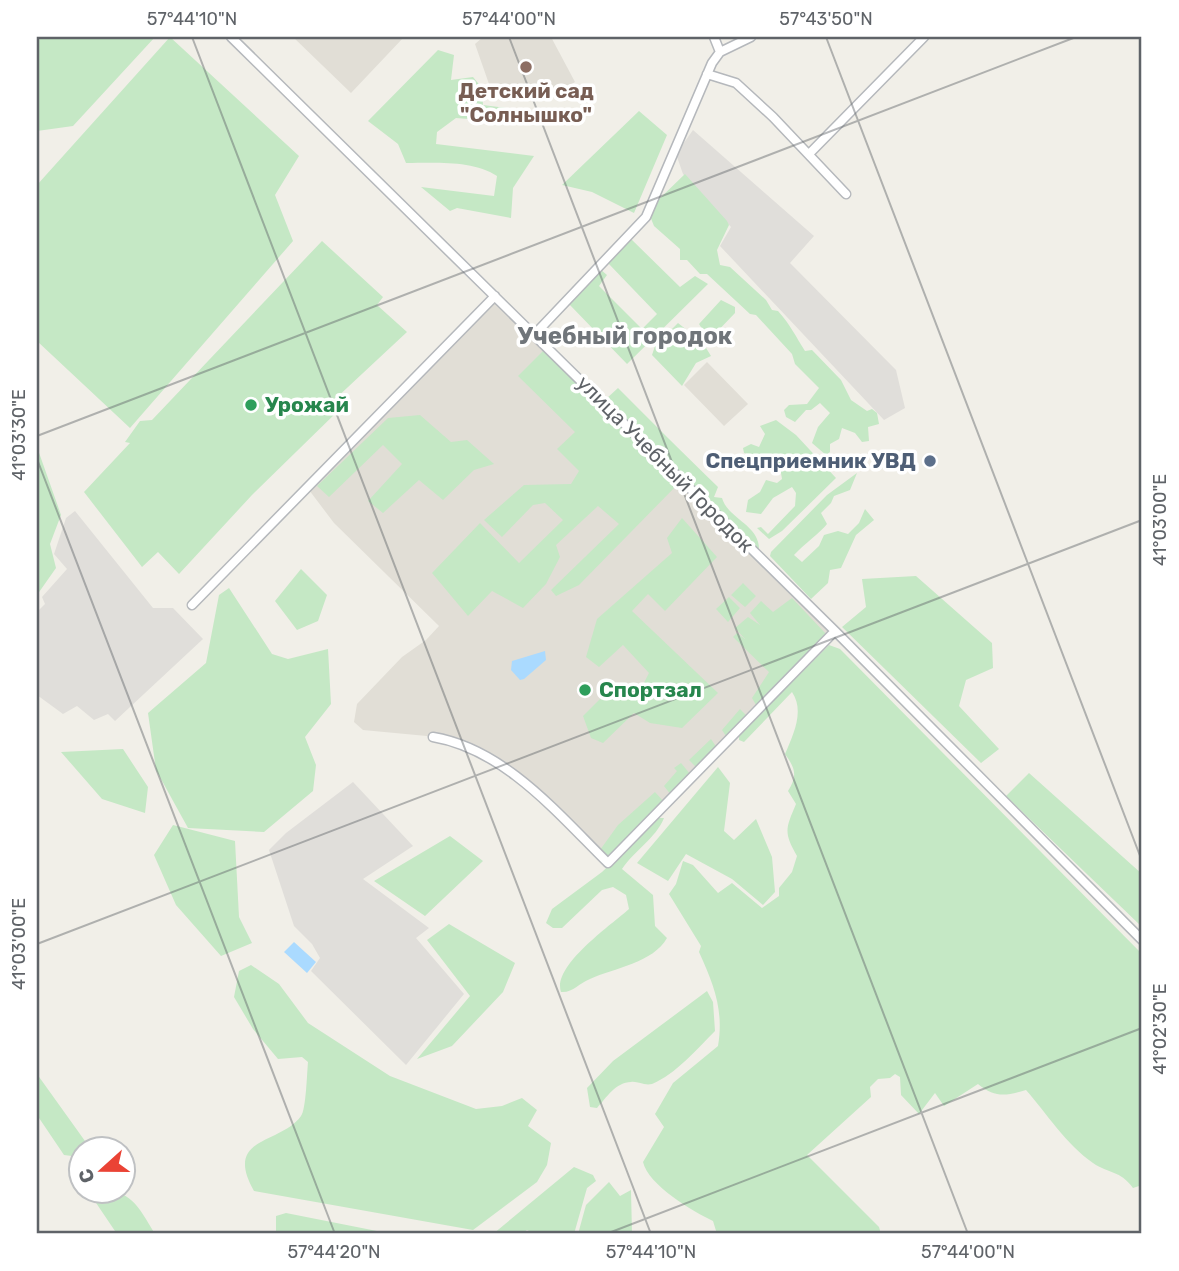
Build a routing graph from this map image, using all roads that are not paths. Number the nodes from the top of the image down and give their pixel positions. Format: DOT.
graph roads {
  1 [pos="231,37"];
  2 [pos="714,37"];
  3 [pos="751,37"];
  4 [pos="924,37"];
  5 [pos="720,52"];
  6 [pos="707,74"];
  7 [pos="809,154"];
  8 [pos="846,194"];
  9 [pos="495,296"];
  10 [pos="534,334"];
  11 [pos="192,604"];
  12 [pos="835,631"];
  13 [pos="433,737"];
  14 [pos="1142,940"];
  1 -- 9 [label="street, улица Учебный Городок"];
  2 -- 5 [label="street"];
  3 -- 5 [label="street"];
  4 -- 7 [label="street"];
  5 -- 6 [label="street"];
  6 -- 7 [label="street"];
  6 -- 10 [label="street"];
  7 -- 8 [label="street"];
  9 -- 10 [label="street, улица Учебный Городок"];
  9 -- 11 [label="street"];
  10 -- 12 [label="street, улица Учебный Городок"];
  12 -- 13 [label="street"];
  12 -- 14 [label="street, улица Учебный Городок"];
}
